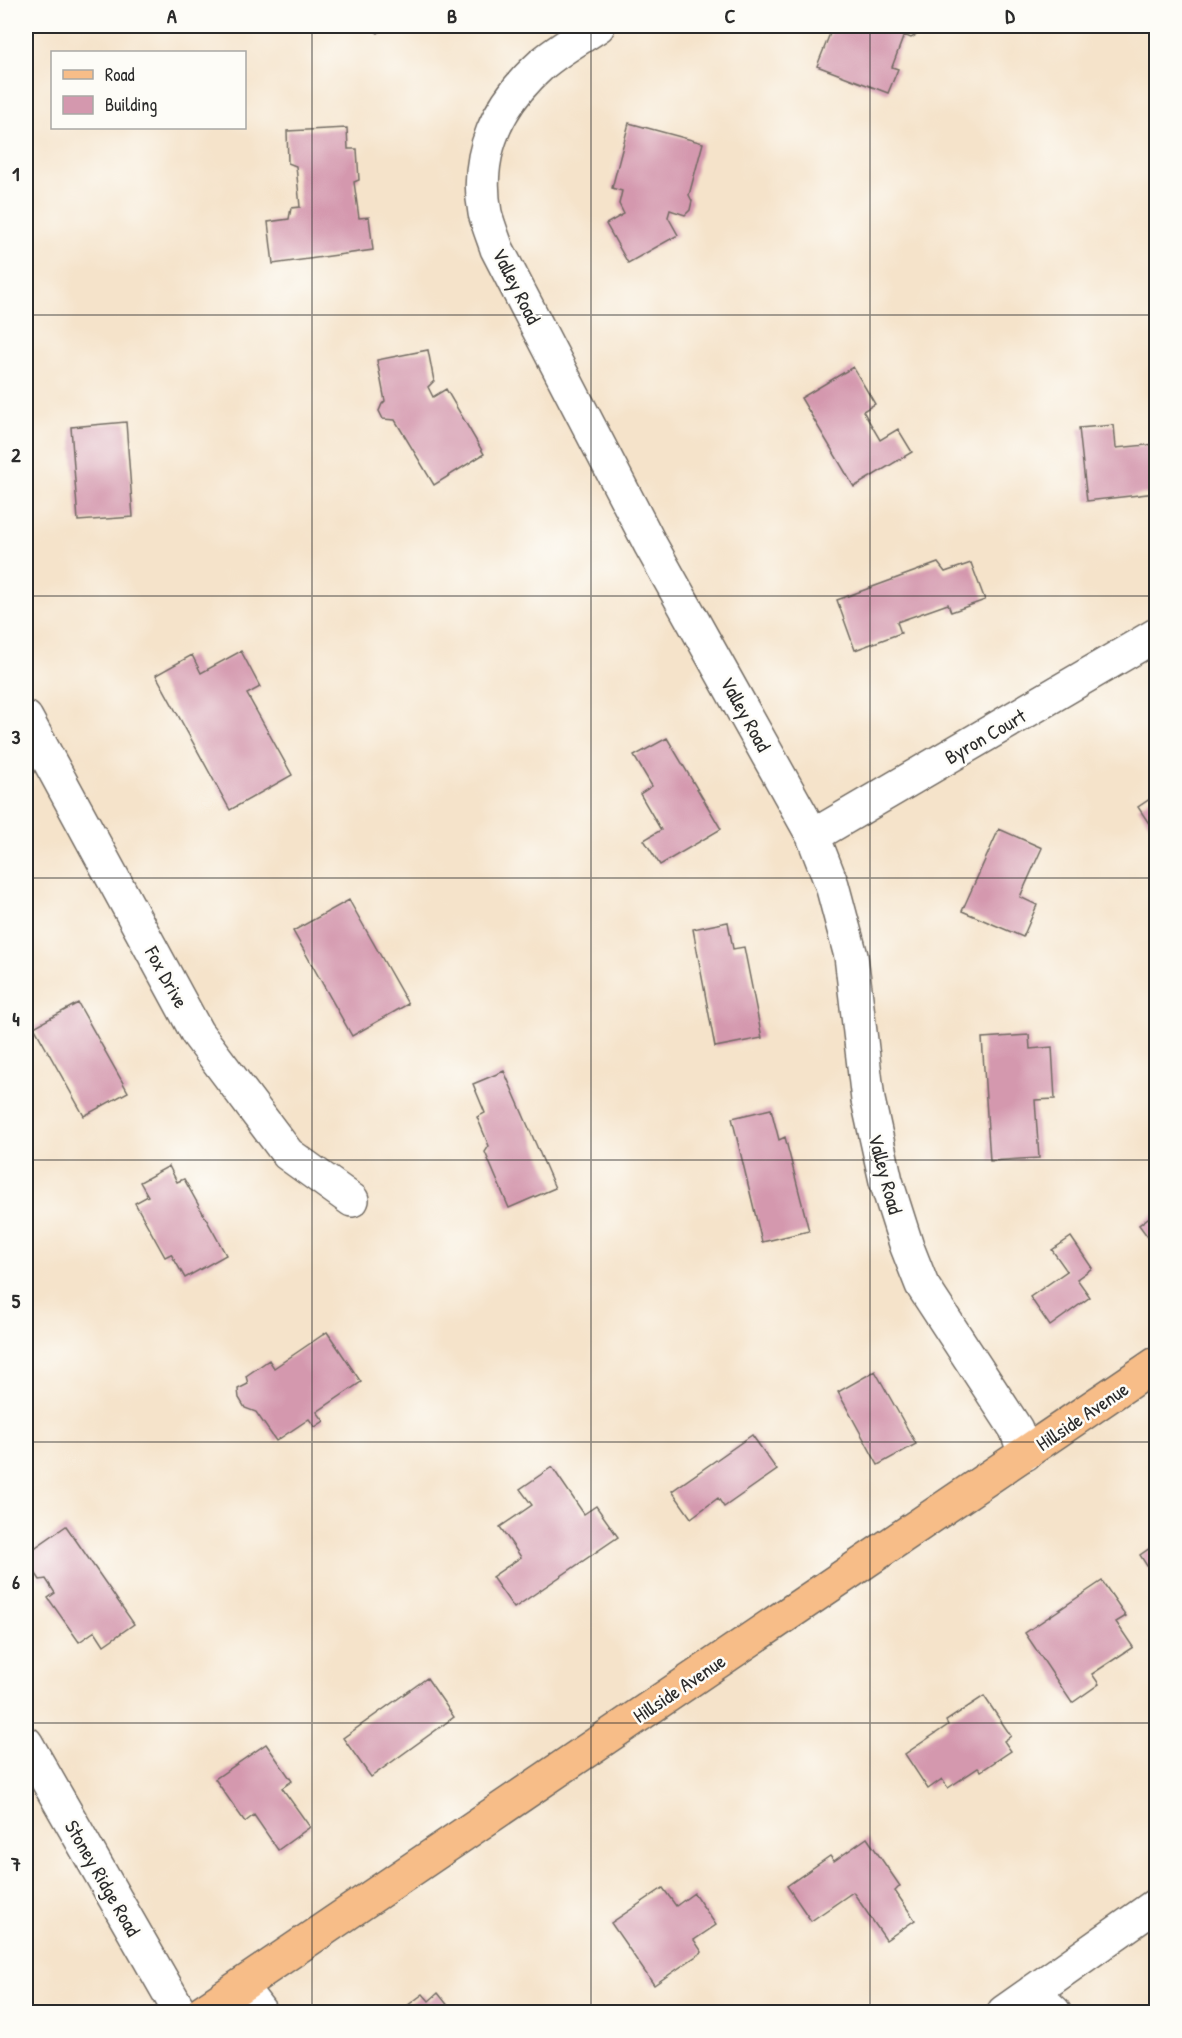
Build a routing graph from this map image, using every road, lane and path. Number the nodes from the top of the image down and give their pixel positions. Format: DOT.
graph roads {
  1 [pos="598,26"];
  2 [pos="1156,635"];
  3 [pos="26,718"];
  4 [pos="813,836"];
  5 [pos="352,1200"];
  6 [pos="1156,1364"];
  7 [pos="1025,1454"];
  8 [pos="26,1743"];
  9 [pos="1156,1905"];
  10 [pos="241,1987"];
  11 [pos="1043,2002"];
  12 [pos="180,2013"];
  13 [pos="202,2013"];
  14 [pos="260,2013"];
  15 [pos="1004,2013"];
  1 -- 4 [label="street, Valley Road"];
  2 -- 4 [label="street, Byron Court"];
  3 -- 5 [label="street, Fox Drive"];
  4 -- 7 [label="street, Valley Road"];
  6 -- 7 [label="main road, Hillside Avenue"];
  7 -- 10 [label="main road, Hillside Avenue"];
  8 -- 12 [label="street, Stoney Ridge Road"];
  9 -- 11 [label="street"];
  10 -- 13 [label="main road, Hillside Avenue"];
  10 -- 14 [label="street"];
  11 -- 15 [label="street"];
}
